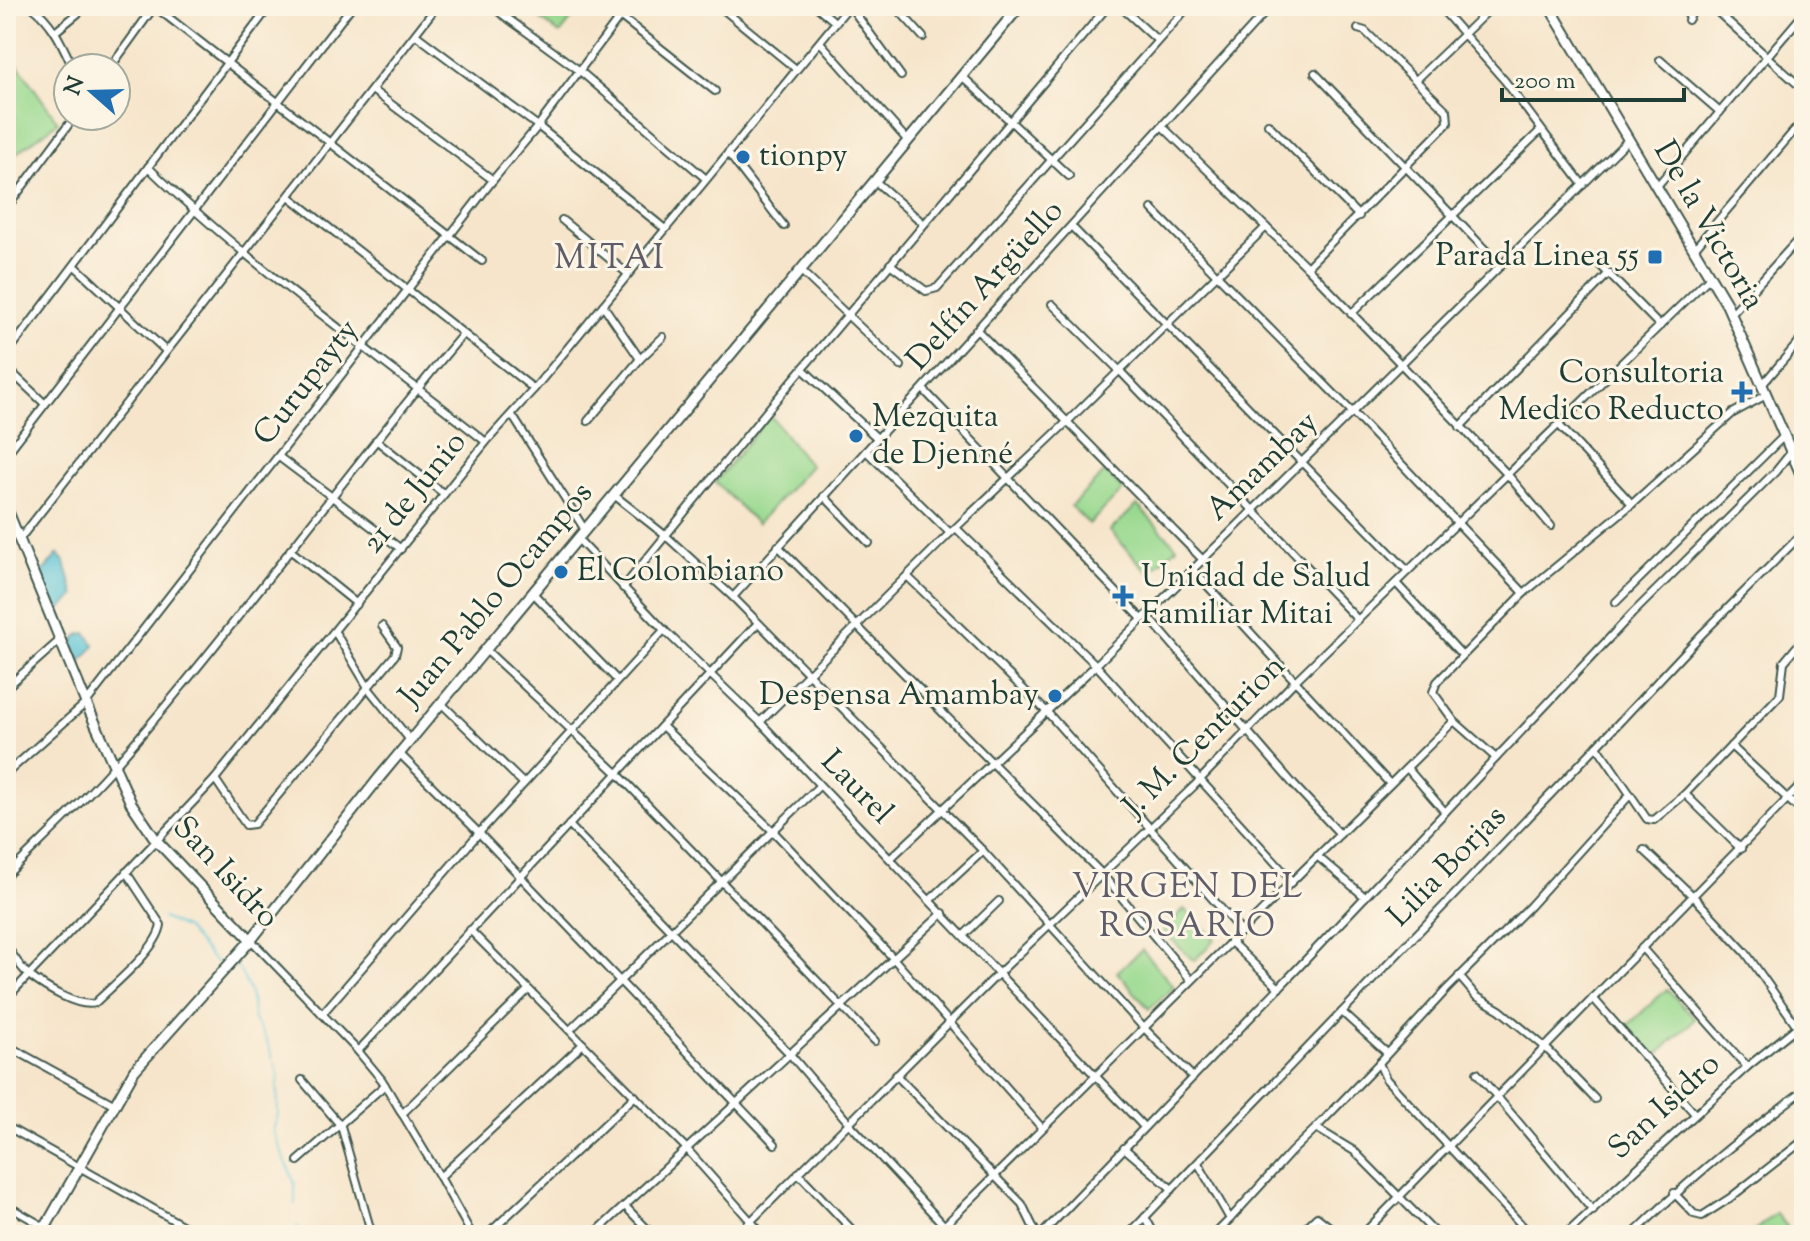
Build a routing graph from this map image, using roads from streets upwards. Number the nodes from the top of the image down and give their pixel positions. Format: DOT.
graph roads {
  1 [pos="31,6"];
  2 [pos="87,6"];
  3 [pos="154,6"];
  4 [pos="352,6"];
  5 [pos="437,6"];
  6 [pos="491,6"];
  7 [pos="607,6"];
  8 [pos="628,6"];
  9 [pos="719,6"];
  10 [pos="816,6"];
  11 [pos="849,6"];
  12 [pos="895,6"];
  13 [pos="1020,6"];
  14 [pos="1108,6"];
  15 [pos="1120,6"];
  16 [pos="1189,6"];
  17 [pos="1271,6"];
  18 [pos="1439,6"];
  19 [pos="1493,6"];
  20 [pos="1549,6"];
  21 [pos="1696,6"];
  22 [pos="1711,6"];
  23 [pos="266,7"];
  24 [pos="729,9"];
  25 [pos="1804,13"];
  26 [pos="620,16"];
  27 [pos="1688,20"];
  28 [pos="835,22"];
  29 [pos="1358,29"];
  30 [pos="55,32"];
  31 [pos="1465,34"];
  32 [pos="416,35"];
  33 [pos="923,37"];
  34 [pos="1157,40"];
  35 [pos="820,42"];
  36 [pos="65,52"];
  37 [pos="121,52"];
  38 [pos="1768,56"];
  39 [pos="1660,60"];
  40 [pos="227,63"];
  41 [pos="796,69"];
  42 [pos="580,71"];
  43 [pos="1315,73"];
  44 [pos="901,76"];
  45 [pos="962,76"];
  46 [pos="1417,79"];
  47 [pos="372,90"];
  48 [pos="1804,90"];
  49 [pos="715,91"];
  50 [pos="277,101"];
  51 [pos="1720,112"];
  52 [pos="1804,119"];
  53 [pos="1012,121"];
  54 [pos="1268,124"];
  55 [pos="538,126"];
  56 [pos="1163,127"];
  57 [pos="1541,130"];
  58 [pos="63,132"];
  59 [pos="1629,139"];
  60 [pos="908,141"];
  61 [pos="330,143"];
  62 [pos="728,153"];
  63 [pos="1051,160"];
  64 [pos="148,167"];
  65 [pos="1407,167"];
  66 [pos="1069,176"];
  67 [pos="705,178"];
  68 [pos="493,180"];
  69 [pos="875,181"];
  70 [pos="1583,185"];
  71 [pos="1657,186"];
  72 [pos="290,197"];
  73 [pos="6,209"];
  74 [pos="1152,209"];
  75 [pos="194,211"];
  76 [pos="1454,215"];
  77 [pos="1359,216"];
  78 [pos="562,220"];
  79 [pos="924,224"];
  80 [pos="784,226"];
  81 [pos="1072,227"];
  82 [pos="1266,227"];
  83 [pos="665,229"];
  84 [pos="1804,233"];
  85 [pos="450,236"];
  86 [pos="1694,249"];
  87 [pos="243,251"];
  88 [pos="482,261"];
  89 [pos="1597,262"];
  90 [pos="890,264"];
  91 [pos="75,266"];
  92 [pos="1501,266"];
  93 [pos="1307,267"];
  94 [pos="800,270"];
  95 [pos="1609,273"];
  96 [pos="628,274"];
  97 [pos="1217,275"];
  98 [pos="1710,277"];
  99 [pos="408,292"];
  100 [pos="1052,304"];
  101 [pos="603,305"];
  102 [pos="120,309"];
  103 [pos="1351,314"];
  104 [pos="1731,314"];
  105 [pos="846,316"];
  106 [pos="1167,323"];
  107 [pos="1660,326"];
  108 [pos="977,330"];
  109 [pos="463,334"];
  110 [pos="1804,336"];
  111 [pos="663,337"];
  112 [pos="366,347"];
  113 [pos="166,351"];
  114 [pos="6,355"];
  115 [pos="640,359"];
  116 [pos="901,366"];
  117 [pos="1401,366"];
  118 [pos="6,367"];
  119 [pos="803,369"];
  120 [pos="1119,370"];
  121 [pos="418,387"];
  122 [pos="534,389"];
  123 [pos="924,390"];
  124 [pos="1764,390"];
  125 [pos="45,404"];
  126 [pos="1353,413"];
  127 [pos="512,415"];
  128 [pos="588,421"];
  129 [pos="1067,422"];
  130 [pos="1559,425"];
  131 [pos="1460,427"];
  132 [pos="1784,436"];
  133 [pos="1804,436"];
  134 [pos="877,438"];
  135 [pos="376,440"];
  136 [pos="486,442"];
  137 [pos="866,451"];
  138 [pos="1792,453"];
  139 [pos="6,455"];
  140 [pos="279,457"];
  141 [pos="1303,462"];
  142 [pos="1508,475"];
  143 [pos="1008,479"];
  144 [pos="1804,481"];
  145 [pos="444,494"];
  146 [pos="614,495"];
  147 [pos="332,496"];
  148 [pos="824,496"];
  149 [pos="1632,504"];
  150 [pos="6,507"];
  151 [pos="1252,511"];
  152 [pos="1458,524"];
  153 [pos="1551,526"];
  154 [pos="585,530"];
  155 [pos="953,530"];
  156 [pos="1804,532"];
  157 [pos="666,536"];
  158 [pos="578,539"];
  159 [pos="19,540"];
  160 [pos="869,543"];
  161 [pos="778,546"];
  162 [pos="401,549"];
  163 [pos="290,550"];
  164 [pos="1203,560"];
  165 [pos="1193,570"];
  166 [pos="1408,571"];
  167 [pos="907,576"];
  168 [pos="1396,583"];
  169 [pos="623,588"];
  170 [pos="533,593"];
  171 [pos="1524,593"];
  172 [pos="733,597"];
  173 [pos="1616,602"];
  174 [pos="357,604"];
  175 [pos="1144,617"];
  176 [pos="1358,620"];
  177 [pos="757,624"];
  178 [pos="857,624"];
  179 [pos="382,626"];
  180 [pos="664,630"];
  181 [pos="335,632"];
  182 [pos="1804,638"];
  183 [pos="60,640"];
  184 [pos="486,650"];
  185 [pos="1462,655"];
  186 [pos="1096,665"];
  187 [pos="710,673"];
  188 [pos="809,674"];
  189 [pos="617,680"];
  190 [pos="1296,680"];
  191 [pos="6,688"];
  192 [pos="369,689"];
  193 [pos="86,703"];
  194 [pos="442,704"];
  195 [pos="1047,712"];
  196 [pos="1454,721"];
  197 [pos="760,722"];
  198 [pos="662,726"];
  199 [pos="1248,730"];
  200 [pos="571,731"];
  201 [pos="410,740"];
  202 [pos="1597,746"];
  203 [pos="1731,746"];
  204 [pos="399,753"];
  205 [pos="1496,758"];
  206 [pos="993,764"];
  207 [pos="114,766"];
  208 [pos="1407,768"];
  209 [pos="6,774"];
  210 [pos="618,774"];
  211 [pos="215,779"];
  212 [pos="1200,780"];
  213 [pos="1804,782"];
  214 [pos="523,783"];
  215 [pos="1390,784"];
  216 [pos="819,786"];
  217 [pos="1685,794"];
  218 [pos="1630,795"];
  219 [pos="1788,799"];
  220 [pos="942,811"];
  221 [pos="1445,812"];
  222 [pos="1804,814"];
  223 [pos="569,825"];
  224 [pos="1151,827"];
  225 [pos="773,831"];
  226 [pos="479,833"];
  227 [pos="1340,834"];
  228 [pos="156,840"];
  229 [pos="1741,849"];
  230 [pos="1644,850"];
  231 [pos="983,851"];
  232 [pos="1317,856"];
  233 [pos="891,858"];
  234 [pos="126,872"];
  235 [pos="1101,873"];
  236 [pos="521,874"];
  237 [pos="6,876"];
  238 [pos="1292,881"];
  239 [pos="723,882"];
  240 [pos="1365,897"];
  241 [pos="1694,897"];
  242 [pos="931,899"];
  243 [pos="999,901"];
  244 [pos="943,913"];
  245 [pos="1050,924"];
  246 [pos="470,930"];
  247 [pos="1241,931"];
  248 [pos="672,932"];
  249 [pos="964,935"];
  250 [pos="251,940"];
  251 [pos="1230,941"];
  252 [pos="6,944"];
  253 [pos="1642,948"];
  254 [pos="893,958"];
  255 [pos="999,973"];
  256 [pos="28,975"];
  257 [pos="1459,976"];
  258 [pos="622,980"];
  259 [pos="1191,980"];
  260 [pos="1279,988"];
  261 [pos="528,990"];
  262 [pos="1593,998"];
  263 [pos="6,999"];
  264 [pos="840,1006"];
  265 [pos="1342,1012"];
  266 [pos="322,1014"];
  267 [pos="1804,1021"];
  268 [pos="951,1022"];
  269 [pos="1797,1026"];
  270 [pos="1143,1027"];
  271 [pos="570,1030"];
  272 [pos="875,1041"];
  273 [pos="583,1044"];
  274 [pos="6,1045"];
  275 [pos="1545,1047"];
  276 [pos="358,1051"];
  277 [pos="789,1053"];
  278 [pos="1387,1053"];
  279 [pos="1379,1063"];
  280 [pos="1747,1067"];
  281 [pos="1477,1073"];
  282 [pos="896,1075"];
  283 [pos="1095,1075"];
  284 [pos="1193,1077"];
  285 [pos="302,1080"];
  286 [pos="385,1085"];
  287 [pos="1803,1093"];
  288 [pos="635,1096"];
  289 [pos="1498,1096"];
  290 [pos="1595,1099"];
  291 [pos="736,1103"];
  292 [pos="115,1105"];
  293 [pos="402,1114"];
  294 [pos="1695,1114"];
  295 [pos="848,1122"];
  296 [pos="6,1126"];
  297 [pos="341,1126"];
  298 [pos="1144,1127"];
  299 [pos="1042,1128"];
  300 [pos="1316,1128"];
  301 [pos="1804,1140"];
  302 [pos="775,1144"];
  303 [pos="1449,1146"];
  304 [pos="686,1148"];
  305 [pos="1124,1148"];
  306 [pos="298,1161"];
  307 [pos="1198,1163"];
  308 [pos="79,1168"];
  309 [pos="798,1173"];
  310 [pos="994,1175"];
  311 [pos="440,1177"];
  312 [pos="1172,1189"];
  313 [pos="1674,1193"];
  314 [pos="1401,1195"];
  315 [pos="6,1205"];
  316 [pos="625,1206"];
  317 [pos="1593,1211"];
  318 [pos="1145,1217"];
  319 [pos="1230,1219"];
  320 [pos="750,1222"];
  321 [pos="944,1226"];
  322 [pos="43,1231"];
  323 [pos="59,1235"];
  324 [pos="200,1235"];
  325 [pos="372,1235"];
  326 [pos="472,1235"];
  327 [pos="487,1235"];
  328 [pos="593,1235"];
  329 [pos="653,1235"];
  330 [pos="737,1235"];
  331 [pos="763,1235"];
  332 [pos="857,1235"];
  333 [pos="935,1235"];
  334 [pos="953,1235"];
  335 [pos="1039,1235"];
  336 [pos="1128,1235"];
  337 [pos="1155,1235"];
  338 [pos="1214,1235"];
  339 [pos="1298,1235"];
  340 [pos="1340,1235"];
  341 [pos="1362,1235"];
  342 [pos="1437,1235"];
  343 [pos="1531,1235"];
  344 [pos="1565,1235"];
  345 [pos="1632,1235"];
  1 -- 30 [label="street"];
  2 -- 30 [label="street"];
  3 -- 37 [label="street"];
  3 -- 40 [label="street"];
  4 -- 50 [label="street"];
  5 -- 32 [label="street"];
  6 -- 42 [label="street"];
  7 -- 26 [label="street"];
  8 -- 26 [label="street, Curupayty"];
  9 -- 24 [label="street"];
  10 -- 28 [label="street"];
  11 -- 28 [label="street, 21 de Junio"];
  11 -- 44 [label="street"];
  12 -- 33 [label="street"];
  13 -- 45 [label="street, Juan Pablo Ocampos"];
  14 -- 53 [label="street"];
  15 -- 34 [label="street"];
  16 -- 34 [label="street"];
  17 -- 56 [label="street, Delfín Argüello"];
  18 -- 31 [label="street"];
  19 -- 31 [label="street"];
  20 -- 59 [label="street, De la Victoria"];
  21 -- 27 [label="street"];
  22 -- 38 [label="street"];
  23 -- 40 [label="street"];
  24 -- 41 [label="street"];
  25 -- 38 [label="street"];
  26 -- 42 [label="street, Curupayty"];
  26 -- 49 [label="street"];
  28 -- 35 [label="street, 21 de Junio"];
  29 -- 46 [label="street"];
  30 -- 36 [label="street"];
  31 -- 46 [label="street"];
  31 -- 57 [label="street"];
  32 -- 47 [label="street"];
  32 -- 55 [label="street"];
  34 -- 63 [label="street"];
  35 -- 41 [label="street, 21 de Junio"];
  35 -- 60 [label="street"];
  38 -- 48 [label="street"];
  38 -- 51 [label="street"];
  39 -- 51 [label="street"];
  40 -- 50 [label="street"];
  40 -- 64 [label="street"];
  41 -- 62 [label="street, 21 de Junio"];
  42 -- 55 [label="street, Curupayty"];
  42 -- 67 [label="street"];
  43 -- 65 [label="street"];
  45 -- 53 [label="street"];
  45 -- 60 [label="street, Juan Pablo Ocampos"];
  46 -- 65 [label="street"];
  47 -- 61 [label="street"];
  47 -- 68 [label="street"];
  50 -- 61 [label="street"];
  50 -- 75 [label="street"];
  51 -- 71 [label="street"];
  52 -- 86 [label="street"];
  53 -- 63 [label="street"];
  53 -- 79 [label="street"];
  54 -- 77 [label="street"];
  55 -- 68 [label="street, Curupayty"];
  55 -- 83 [label="street"];
  56 -- 81 [label="street, Delfín Argüello"];
  56 -- 82 [label="street"];
  57 -- 70 [label="street"];
  57 -- 76 [label="street"];
  58 -- 73 [label="street"];
  59 -- 70 [label="street, Amambay"];
  59 -- 71 [label="street, De la Victoria"];
  60 -- 69 [label="street, Juan Pablo Ocampos"];
  61 -- 72 [label="street"];
  61 -- 85 [label="street"];
  62 -- 67 [label="street, 21 de Junio"];
  62 -- 80 [label="street"];
  63 -- 66 [label="street"];
  63 -- 90 [label="street"];
  64 -- 75 [label="street"];
  64 -- 91 [label="street"];
  65 -- 76 [label="street"];
  65 -- 77 [label="street"];
  67 -- 83 [label="street, 21 de Junio"];
  68 -- 85 [label="street, Curupayty"];
  69 -- 79 [label="street"];
  69 -- 94 [label="street, Juan Pablo Ocampos"];
  70 -- 92 [label="street, Amambay"];
  71 -- 86 [label="street, De la Victoria"];
  72 -- 87 [label="street"];
  72 -- 99 [label="street"];
  74 -- 97 [label="street"];
  75 -- 87 [label="street"];
  75 -- 102 [label="street"];
  76 -- 92 [label="street"];
  76 -- 103 [label="street"];
  77 -- 93 [label="street"];
  78 -- 96 [label="street"];
  79 -- 90 [label="street"];
  81 -- 106 [label="street"];
  81 -- 108 [label="street, Delfín Argüello"];
  82 -- 93 [label="street"];
  82 -- 97 [label="street"];
  83 -- 96 [label="street, 21 de Junio"];
  84 -- 104 [label="street"];
  85 -- 88 [label="street"];
  85 -- 99 [label="street, Curupayty"];
  86 -- 98 [label="street, De la Victoria"];
  87 -- 112 [label="street"];
  87 -- 113 [label="street"];
  89 -- 95 [label="street"];
  90 -- 105 [label="street"];
  91 -- 102 [label="street"];
  91 -- 114 [label="street"];
  92 -- 117 [label="street, Amambay"];
  93 -- 103 [label="street"];
  94 -- 105 [label="street"];
  94 -- 146 [label="street, Juan Pablo Ocampos"];
  95 -- 107 [label="street"];
  95 -- 131 [label="street"];
  96 -- 101 [label="street, 21 de Junio"];
  97 -- 106 [label="street"];
  97 -- 126 [label="street"];
  98 -- 104 [label="street, De la Victoria"];
  98 -- 107 [label="street, J. M. Centurion"];
  99 -- 109 [label="street"];
  99 -- 112 [label="street, Curupayty"];
  100 -- 120 [label="street"];
  101 -- 115 [label="street"];
  101 -- 122 [label="street, 21 de Junio"];
  102 -- 113 [label="street"];
  102 -- 125 [label="street"];
  103 -- 117 [label="street"];
  104 -- 124 [label="street, De la Victoria"];
  105 -- 116 [label="street"];
  105 -- 119 [label="street"];
  106 -- 120 [label="street"];
  106 -- 141 [label="street"];
  107 -- 130 [label="street, J. M. Centurion"];
  108 -- 123 [label="street, Delfín Argüello"];
  108 -- 129 [label="street"];
  109 -- 121 [label="street"];
  109 -- 122 [label="street"];
  110 -- 124 [label="street"];
  111 -- 115 [label="street"];
  112 -- 121 [label="street"];
  112 -- 140 [label="street, Curupayty"];
  113 -- 159 [label="street"];
  115 -- 128 [label="street"];
  117 -- 126 [label="street, Amambay"];
  117 -- 131 [label="street"];
  118 -- 125 [label="street"];
  119 -- 134 [label="street"];
  119 -- 157 [label="street"];
  120 -- 129 [label="street"];
  120 -- 151 [label="street"];
  121 -- 135 [label="street"];
  121 -- 136 [label="street"];
  122 -- 127 [label="street, 21 de Junio"];
  123 -- 134 [label="street, Delfín Argüello"];
  123 -- 143 [label="street"];
  124 -- 132 [label="street, De la Victoria"];
  124 -- 149 [label="street"];
  125 -- 139 [label="street"];
  126 -- 141 [label="street, Amambay"];
  126 -- 152 [label="street"];
  127 -- 136 [label="street, 21 de Junio"];
  127 -- 154 [label="street"];
  129 -- 143 [label="street"];
  129 -- 164 [label="street"];
  130 -- 142 [label="street, J. M. Centurion"];
  130 -- 149 [label="street"];
  131 -- 142 [label="street"];
  132 -- 138 [label="street, De la Victoria"];
  132 -- 173 [label="street"];
  133 -- 138 [label="street"];
  134 -- 137 [label="street, Delfín Argüello"];
  135 -- 145 [label="street"];
  135 -- 147 [label="street"];
  136 -- 145 [label="street, 21 de Junio"];
  137 -- 148 [label="street, Delfín Argüello"];
  137 -- 155 [label="street"];
  138 -- 144 [label="street, De la Victoria"];
  138 -- 205 [label="street"];
  140 -- 147 [label="street"];
  140 -- 193 [label="street, Curupayty"];
  141 -- 151 [label="street, Amambay"];
  141 -- 166 [label="street"];
  142 -- 152 [label="street, J. M. Centurion"];
  142 -- 153 [label="street"];
  143 -- 155 [label="street"];
  143 -- 175 [label="street"];
  145 -- 162 [label="street, 21 de Junio"];
  146 -- 154 [label="street, Juan Pablo Ocampos"];
  146 -- 157 [label="street"];
  147 -- 162 [label="street"];
  147 -- 163 [label="street"];
  148 -- 160 [label="street"];
  148 -- 161 [label="street, Delfín Argüello"];
  149 -- 171 [label="street"];
  150 -- 159 [label="street, San Isidro"];
  151 -- 164 [label="street, Amambay"];
  151 -- 176 [label="street"];
  152 -- 166 [label="street, J. M. Centurion"];
  152 -- 171 [label="street"];
  154 -- 158 [label="street, Juan Pablo Ocampos"];
  155 -- 167 [label="street"];
  155 -- 186 [label="street"];
  156 -- 202 [label="street, Lilia Borjas"];
  157 -- 169 [label="street"];
  157 -- 172 [label="street"];
  158 -- 169 [label="street, Laurel"];
  158 -- 170 [label="street, Juan Pablo Ocampos"];
  159 -- 183 [label="street, San Isidro"];
  161 -- 172 [label="street, Delfín Argüello"];
  161 -- 178 [label="street"];
  162 -- 174 [label="street, 21 de Junio"];
  163 -- 174 [label="street"];
  163 -- 207 [label="street"];
  164 -- 165 [label="street, Amambay"];
  165 -- 175 [label="street, Amambay"];
  165 -- 190 [label="street"];
  166 -- 168 [label="street, J. M. Centurion"];
  167 -- 178 [label="street"];
  167 -- 195 [label="street"];
  168 -- 176 [label="street, J. M. Centurion"];
  168 -- 185 [label="street"];
  169 -- 180 [label="street, Laurel"];
  170 -- 184 [label="street, Juan Pablo Ocampos"];
  170 -- 189 [label="street"];
  171 -- 185 [label="street"];
  172 -- 177 [label="street"];
  174 -- 181 [label="street, 21 de Junio"];
  175 -- 186 [label="street, Amambay"];
  175 -- 199 [label="street"];
  176 -- 190 [label="street, J. M. Centurion"];
  177 -- 187 [label="street"];
  177 -- 188 [label="street"];
  178 -- 188 [label="street"];
  178 -- 206 [label="street"];
  179 -- 192 [label="street"];
  180 -- 187 [label="street, Laurel"];
  180 -- 189 [label="street"];
  181 -- 192 [label="street"];
  181 -- 211 [label="street, 21 de Junio"];
  182 -- 203 [label="street"];
  183 -- 191 [label="street"];
  183 -- 193 [label="street, San Isidro"];
  184 -- 194 [label="street, Juan Pablo Ocampos"];
  184 -- 200 [label="street"];
  185 -- 196 [label="street"];
  186 -- 195 [label="street, Amambay"];
  186 -- 212 [label="street"];
  187 -- 197 [label="street, Laurel"];
  187 -- 198 [label="street"];
  188 -- 197 [label="street"];
  188 -- 220 [label="street"];
  189 -- 200 [label="street"];
  190 -- 199 [label="street, J. M. Centurion"];
  190 -- 215 [label="street"];
  192 -- 201 [label="street"];
  192 -- 211 [label="street"];
  193 -- 207 [label="street, San Isidro"];
  193 -- 209 [label="street, Curupayty"];
  194 -- 201 [label="street, Juan Pablo Ocampos"];
  194 -- 214 [label="street"];
  195 -- 206 [label="street, Amambay"];
  195 -- 224 [label="street"];
  196 -- 205 [label="street"];
  196 -- 208 [label="street"];
  197 -- 216 [label="street, Laurel"];
  198 -- 210 [label="street"];
  198 -- 225 [label="street"];
  199 -- 212 [label="street, J. M. Centurion"];
  199 -- 227 [label="street"];
  200 -- 210 [label="street"];
  200 -- 214 [label="street"];
  201 -- 204 [label="street, Juan Pablo Ocampos"];
  202 -- 218 [label="street"];
  202 -- 265 [label="street, Lilia Borjas"];
  203 -- 217 [label="street"];
  203 -- 219 [label="street"];
  204 -- 226 [label="street"];
  204 -- 250 [label="street, Juan Pablo Ocampos"];
  205 -- 221 [label="street"];
  206 -- 220 [label="street, Amambay"];
  206 -- 235 [label="street"];
  207 -- 228 [label="street, San Isidro"];
  207 -- 237 [label="street"];
  208 -- 215 [label="street"];
  208 -- 221 [label="street"];
  210 -- 223 [label="street"];
  210 -- 239 [label="street"];
  211 -- 228 [label="street, 21 de Junio"];
  212 -- 224 [label="street, J. M. Centurion"];
  212 -- 238 [label="street"];
  213 -- 219 [label="street"];
  214 -- 226 [label="street"];
  215 -- 227 [label="street"];
  216 -- 225 [label="street"];
  216 -- 233 [label="street, Laurel"];
  217 -- 218 [label="street"];
  217 -- 229 [label="street"];
  218 -- 257 [label="street"];
  219 -- 222 [label="street"];
  219 -- 229 [label="street"];
  220 -- 231 [label="street"];
  220 -- 233 [label="street, Amambay"];
  221 -- 240 [label="street"];
  223 -- 236 [label="street"];
  223 -- 248 [label="street"];
  224 -- 235 [label="street, J. M. Centurion"];
  224 -- 247 [label="street"];
  225 -- 239 [label="street"];
  225 -- 254 [label="street"];
  226 -- 236 [label="street"];
  226 -- 266 [label="street"];
  227 -- 232 [label="street"];
  228 -- 234 [label="street, 21 de Junio"];
  228 -- 250 [label="street, San Isidro"];
  229 -- 241 [label="street"];
  230 -- 241 [label="street"];
  231 -- 242 [label="street"];
  231 -- 245 [label="street"];
  232 -- 238 [label="street"];
  232 -- 240 [label="street"];
  233 -- 242 [label="street, Laurel"];
  234 -- 256 [label="street, 21 de Junio"];
  234 -- 256 [label="street"];
  235 -- 245 [label="street, J. M. Centurion"];
  235 -- 259 [label="street"];
  236 -- 246 [label="street"];
  236 -- 258 [label="street"];
  238 -- 247 [label="street"];
  239 -- 248 [label="street"];
  239 -- 264 [label="street"];
  240 -- 260 [label="street"];
  241 -- 253 [label="street"];
  241 -- 269 [label="street"];
  242 -- 244 [label="street, Laurel"];
  243 -- 249 [label="street"];
  244 -- 249 [label="street, Laurel"];
  244 -- 254 [label="street"];
  245 -- 255 [label="street, J. M. Centurion"];
  245 -- 270 [label="street"];
  246 -- 261 [label="street"];
  246 -- 276 [label="street"];
  247 -- 251 [label="street"];
  248 -- 258 [label="street"];
  248 -- 277 [label="street"];
  249 -- 255 [label="street, Laurel"];
  250 -- 266 [label="street, San Isidro"];
  250 -- 292 [label="street, Juan Pablo Ocampos"];
  251 -- 259 [label="street"];
  251 -- 260 [label="street"];
  252 -- 256 [label="street"];
  253 -- 262 [label="street"];
  253 -- 280 [label="street"];
  254 -- 264 [label="street"];
  254 -- 268 [label="street"];
  255 -- 268 [label="street, J. M. Centurion"];
  255 -- 283 [label="street, Laurel"];
  256 -- 263 [label="street, 21 de Junio"];
  257 -- 275 [label="street"];
  257 -- 278 [label="street"];
  258 -- 271 [label="street"];
  258 -- 291 [label="street"];
  259 -- 270 [label="street"];
  260 -- 284 [label="street"];
  261 -- 271 [label="street"];
  261 -- 293 [label="street"];
  262 -- 275 [label="street"];
  262 -- 294 [label="street"];
  264 -- 272 [label="street"];
  264 -- 277 [label="street"];
  265 -- 278 [label="street"];
  265 -- 307 [label="street, Lilia Borjas"];
  266 -- 276 [label="street, San Isidro"];
  267 -- 269 [label="street, San Isidro"];
  268 -- 282 [label="street, J. M. Centurion"];
  268 -- 299 [label="street"];
  269 -- 280 [label="street, San Isidro"];
  270 -- 283 [label="street"];
  270 -- 284 [label="street"];
  271 -- 273 [label="street"];
  273 -- 288 [label="street"];
  273 -- 311 [label="street"];
  274 -- 292 [label="street"];
  275 -- 289 [label="street"];
  275 -- 290 [label="street"];
  276 -- 286 [label="street, San Isidro"];
  277 -- 291 [label="street"];
  277 -- 295 [label="street"];
  278 -- 279 [label="street"];
  279 -- 300 [label="street"];
  279 -- 303 [label="street"];
  280 -- 294 [label="street, San Isidro"];
  281 -- 289 [label="street"];
  282 -- 295 [label="street, J. M. Centurion"];
  282 -- 310 [label="street"];
  283 -- 298 [label="street, Laurel"];
  283 -- 299 [label="street"];
  284 -- 298 [label="street"];
  285 -- 297 [label="street"];
  286 -- 293 [label="street, San Isidro"];
  286 -- 297 [label="street"];
  287 -- 313 [label="street"];
  288 -- 304 [label="street"];
  288 -- 327 [label="street"];
  289 -- 303 [label="street"];
  289 -- 317 [label="street"];
  291 -- 302 [label="street"];
  291 -- 304 [label="street"];
  292 -- 308 [label="street, Juan Pablo Ocampos"];
  293 -- 311 [label="street, San Isidro"];
  294 -- 317 [label="street, San Isidro"];
  295 -- 309 [label="street, J. M. Centurion"];
  295 -- 321 [label="street"];
  296 -- 308 [label="street"];
  297 -- 306 [label="street"];
  297 -- 325 [label="street"];
  298 -- 305 [label="street"];
  299 -- 310 [label="street"];
  300 -- 314 [label="street"];
  300 -- 319 [label="street"];
  301 -- 313 [label="street"];
  303 -- 314 [label="street"];
  303 -- 343 [label="street"];
  304 -- 316 [label="street"];
  304 -- 320 [label="street"];
  305 -- 312 [label="street"];
  305 -- 335 [label="street"];
  307 -- 312 [label="street, Lilia Borjas"];
  307 -- 319 [label="street"];
  308 -- 322 [label="street, Juan Pablo Ocampos"];
  308 -- 324 [label="street"];
  309 -- 320 [label="street, J. M. Centurion"];
  309 -- 332 [label="street"];
  310 -- 321 [label="street"];
  310 -- 335 [label="street"];
  311 -- 326 [label="street, San Isidro"];
  312 -- 318 [label="street, Lilia Borjas"];
  313 -- 345 [label="street"];
  314 -- 341 [label="street"];
  314 -- 342 [label="street"];
  315 -- 322 [label="street"];
  316 -- 328 [label="street"];
  316 -- 329 [label="street"];
  317 -- 344 [label="street, San Isidro"];
  318 -- 336 [label="street, Lilia Borjas"];
  318 -- 337 [label="street"];
  319 -- 338 [label="street"];
  320 -- 330 [label="street, J. M. Centurion"];
  320 -- 331 [label="street"];
  321 -- 333 [label="street"];
  321 -- 334 [label="street"];
  322 -- 323 [label="street"];
  339 -- 340 [label="street"];
}
